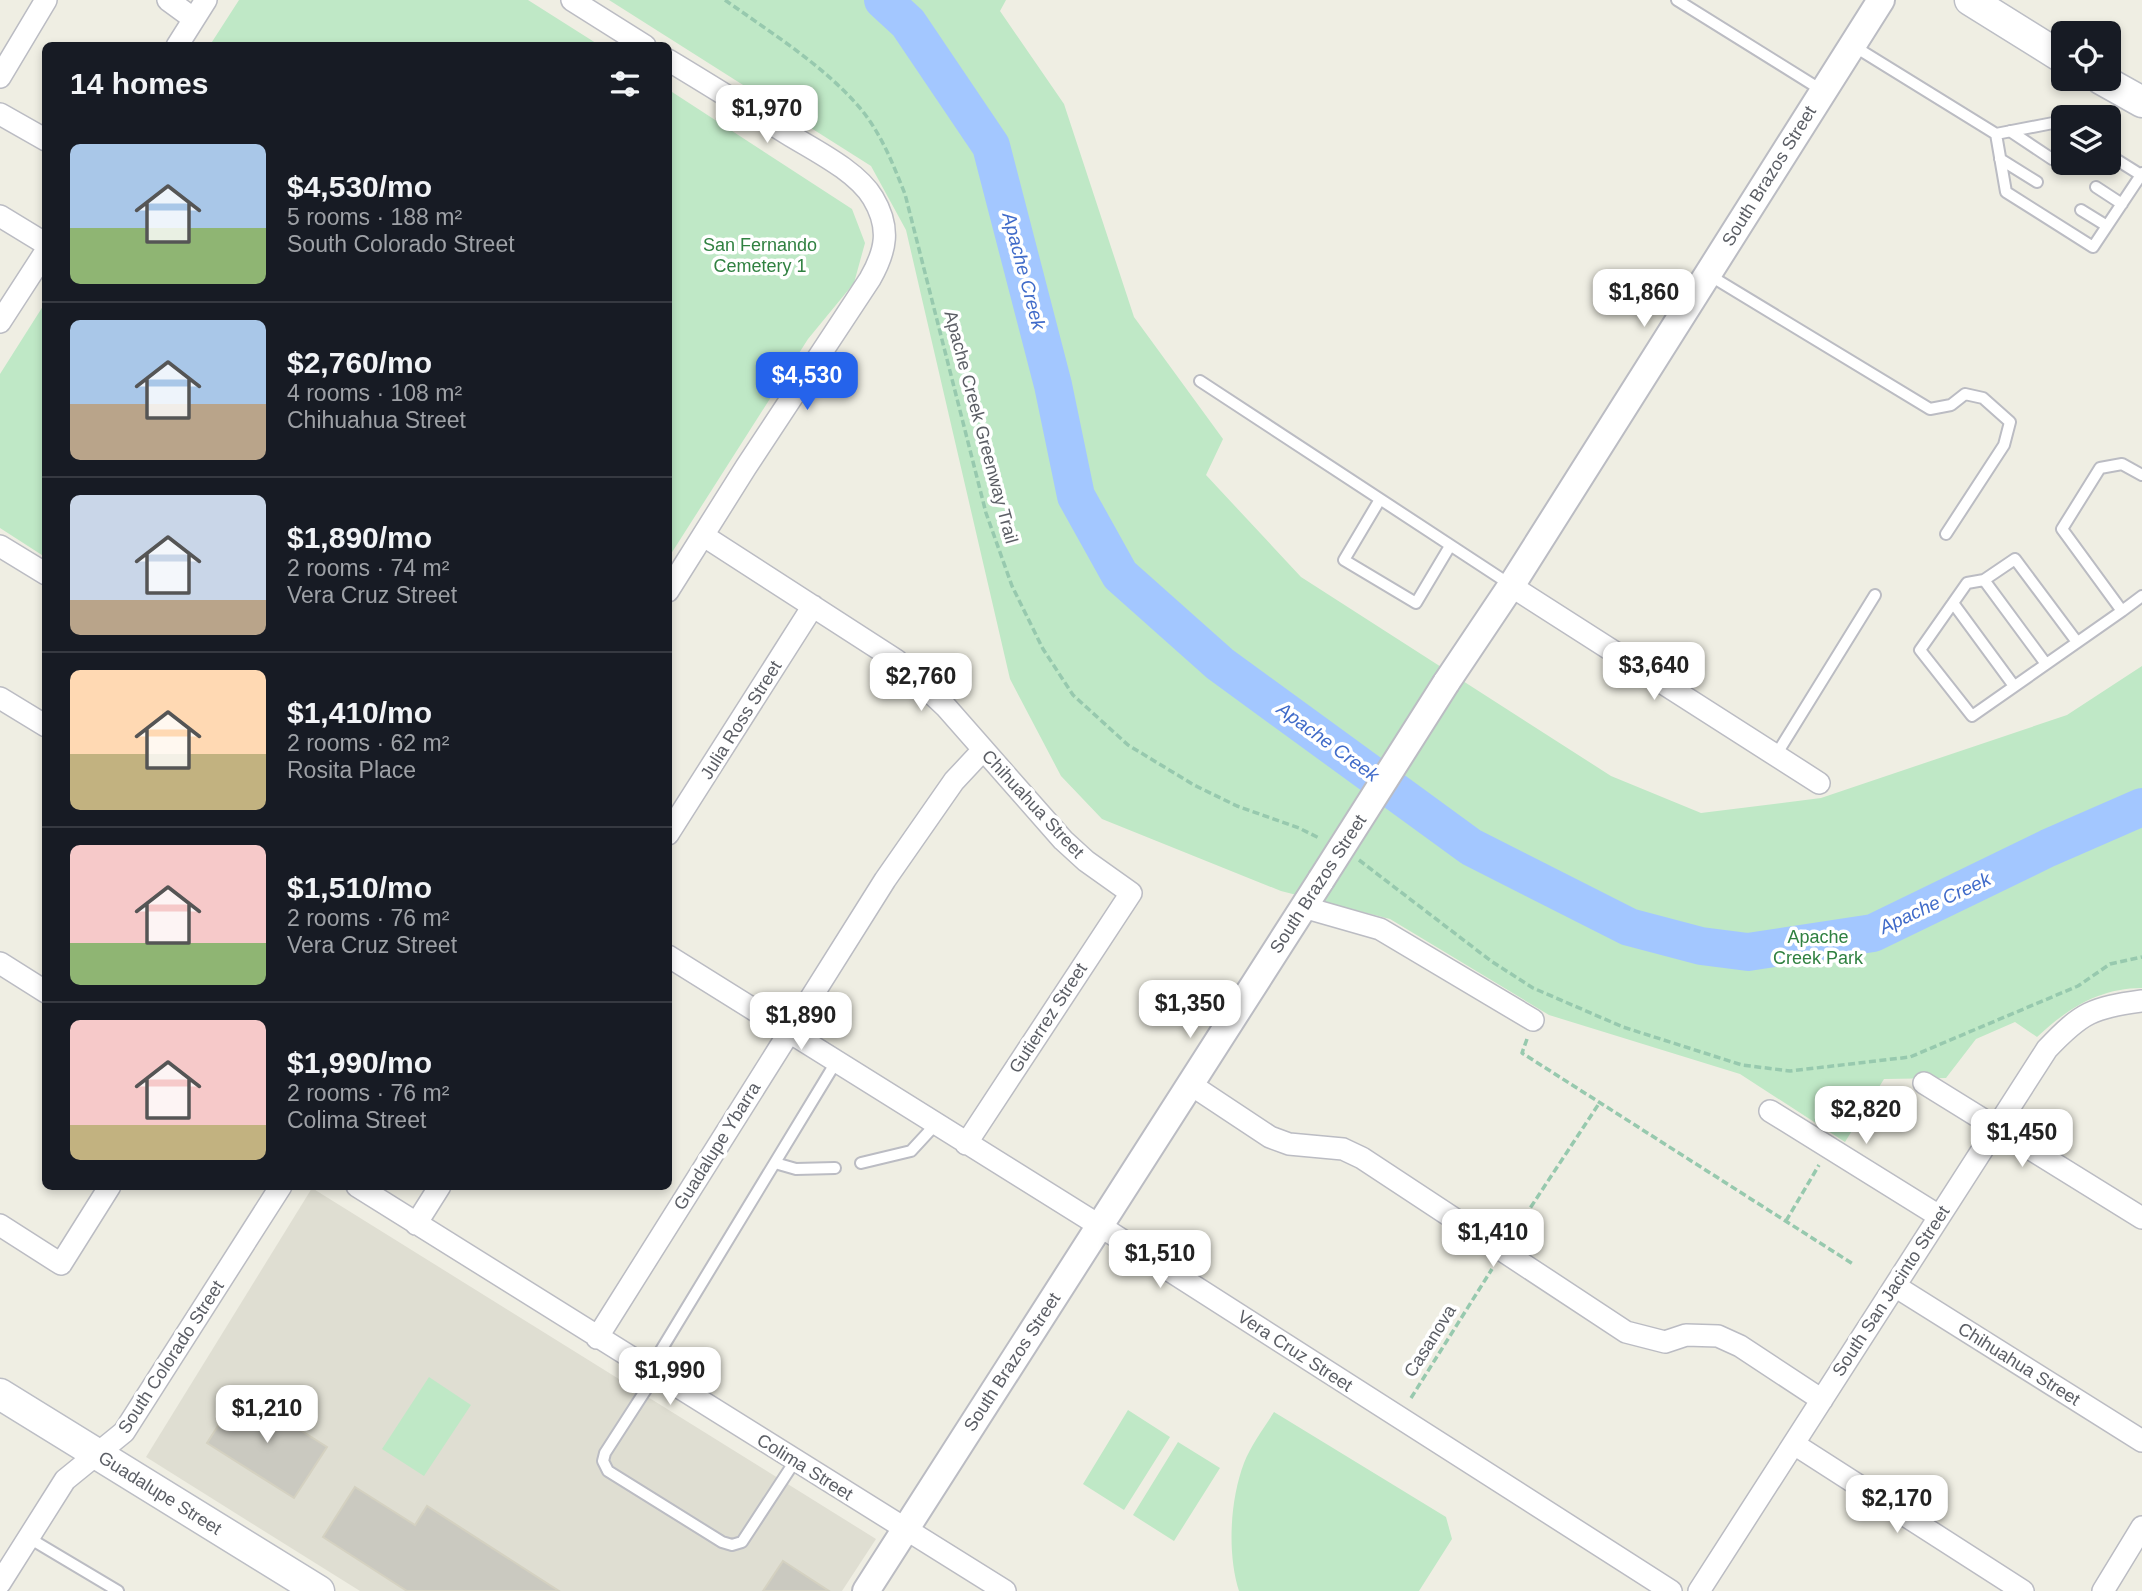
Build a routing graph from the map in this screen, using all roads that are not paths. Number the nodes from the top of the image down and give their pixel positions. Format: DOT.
graph roads {
  1 [pos="46,0"];
  2 [pos="168,0"];
  3 [pos="206,0"];
  4 [pos="572,0"];
  5 [pos="1678,0"];
  6 [pos="1881,0"];
  7 [pos="1970,0"];
  8 [pos="194,19"];
  9 [pos="180,42"];
  10 [pos="639,42"];
  11 [pos="1852,45"];
  12 [pos="2051,51"];
  13 [pos="672,62"];
  14 [pos="0,77"];
  15 [pos="2121,90"];
  16 [pos="1823,91"];
  17 [pos="2142,102"];
  18 [pos="0,114"];
  19 [pos="2051,123"];
  20 [pos="2010,131"];
  21 [pos="1996,134"];
  22 [pos="42,138"];
  23 [pos="2051,158"];
  24 [pos="2000,159"];
  25 [pos="2121,162"];
  26 [pos="2141,174"];
  27 [pos="2037,182"];
  28 [pos="2096,187"];
  29 [pos="2122,204"];
  30 [pos="2081,210"];
  31 [pos="0,216"];
  32 [pos="2107,226"];
  33 [pos="42,242"];
  34 [pos="42,257"];
  35 [pos="1706,274"];
  36 [pos="0,323"];
  37 [pos="1200,382"];
  38 [pos="2142,475"];
  39 [pos="1379,501"];
  40 [pos="1946,534"];
  41 [pos="704,536"];
  42 [pos="0,545"];
  43 [pos="1450,546"];
  44 [pos="42,571"];
  45 [pos="1984,580"];
  46 [pos="672,585"];
  47 [pos="1511,586"];
  48 [pos="1875,595"];
  49 [pos="2142,596"];
  50 [pos="1952,603"];
  51 [pos="813,607"];
  52 [pos="2122,611"];
  53 [pos="2077,642"];
  54 [pos="2046,664"];
  55 [pos="2014,686"];
  56 [pos="0,698"];
  57 [pos="42,724"];
  58 [pos="983,750"];
  59 [pos="1776,755"];
  60 [pos="1819,783"];
  61 [pos="672,828"];
  62 [pos="1131,892"];
  63 [pos="1303,907"];
  64 [pos="672,959"];
  65 [pos="0,963"];
  66 [pos="42,989"];
  67 [pos="2142,1002"];
  68 [pos="1533,1020"];
  69 [pos="789,1032"];
  70 [pos="836,1062"];
  71 [pos="1924,1083"];
  72 [pos="1190,1084"];
  73 [pos="1770,1111"];
  74 [pos="935,1125"];
  75 [pos="1996,1128"];
  76 [pos="966,1144"];
  77 [pos="775,1163"];
  78 [pos="861,1163"];
  79 [pos="835,1168"];
  80 [pos="107,1190"];
  81 [pos="278,1190"];
  82 [pos="363,1190"];
  83 [pos="437,1190"];
  84 [pos="1939,1216"];
  85 [pos="2142,1218"];
  86 [pos="416,1224"];
  87 [pos="0,1225"];
  88 [pos="1100,1226"];
  89 [pos="1895,1286"];
  90 [pos="597,1338"];
  91 [pos="653,1372"];
  92 [pos="0,1394"];
  93 [pos="1822,1399"];
  94 [pos="2142,1441"];
  95 [pos="1794,1444"];
  96 [pos="97,1454"];
  97 [pos="795,1461"];
  98 [pos="2142,1527"];
  99 [pos="905,1529"];
  100 [pos="29,1538"];
  101 [pos="0,1583"];
  102 [pos="118,1591"];
  103 [pos="319,1591"];
  104 [pos="866,1591"];
  105 [pos="1005,1591"];
  106 [pos="1671,1591"];
  107 [pos="1699,1591"];
  108 [pos="2023,1591"];
  109 [pos="2102,1591"];
  1 -- 14 [label="street"];
  2 -- 8 [label="street"];
  3 -- 8 [label="street"];
  4 -- 10 [label="street"];
  5 -- 16 [label="lane"];
  6 -- 11 [label="street, South Brazos Street"];
  7 -- 12 [label="main road"];
  8 -- 9 [label="street"];
  11 -- 16 [label="street, South Brazos Street"];
  11 -- 21 [label="lane"];
  13 -- 41 [label="street"];
  15 -- 17 [label="main road"];
  16 -- 35 [label="street, South Brazos Street"];
  18 -- 22 [label="street"];
  19 -- 20 [label="lane"];
  20 -- 21 [label="lane"];
  20 -- 23 [label="lane"];
  21 -- 24 [label="lane"];
  24 -- 27 [label="lane"];
  24 -- 32 [label="lane"];
  25 -- 26 [label="lane"];
  26 -- 29 [label="lane"];
  28 -- 29 [label="lane"];
  29 -- 32 [label="lane"];
  30 -- 32 [label="lane"];
  31 -- 33 [label="street"];
  34 -- 36 [label="street"];
  35 -- 40 [label="lane"];
  35 -- 47 [label="street, South Brazos Street"];
  37 -- 39 [label="lane"];
  38 -- 52 [label="lane"];
  39 -- 43 [label="lane"];
  39 -- 43 [label="lane"];
  41 -- 46 [label="street"];
  41 -- 51 [label="street, Chihuahua Street"];
  42 -- 44 [label="street"];
  43 -- 47 [label="lane"];
  45 -- 50 [label="lane"];
  45 -- 53 [label="lane"];
  45 -- 54 [label="lane"];
  47 -- 59 [label="street"];
  47 -- 63 [label="street, South Brazos Street, bridge"];
  48 -- 59 [label="lane"];
  49 -- 52 [label="lane"];
  50 -- 55 [label="lane"];
  50 -- 55 [label="lane"];
  51 -- 58 [label="street, Chihuahua Street"];
  51 -- 61 [label="street, Julia Ross Street"];
  52 -- 53 [label="lane"];
  53 -- 54 [label="lane"];
  54 -- 55 [label="lane"];
  56 -- 57 [label="street"];
  58 -- 62 [label="street, Chihuahua Street"];
  58 -- 69 [label="street, Guadalupe Ybarra"];
  59 -- 60 [label="street"];
  62 -- 76 [label="street, Gutierrez Street"];
  63 -- 68 [label="street"];
  63 -- 72 [label="street, South Brazos Street"];
  64 -- 69 [label="street, Vera Cruz Street"];
  65 -- 66 [label="street"];
  67 -- 75 [label="street, South San Jacinto Street"];
  69 -- 70 [label="street, Vera Cruz Street"];
  69 -- 90 [label="street, Guadalupe Ybarra"];
  70 -- 74 [label="street, Vera Cruz Street"];
  70 -- 77 [label="lane"];
  71 -- 75 [label="street"];
  72 -- 88 [label="street, South Brazos Street"];
  72 -- 93 [label="street"];
  73 -- 84 [label="street"];
  74 -- 76 [label="street, Vera Cruz Street"];
  74 -- 78 [label="lane"];
  75 -- 84 [label="street, South San Jacinto Street"];
  75 -- 85 [label="street"];
  76 -- 88 [label="street, Vera Cruz Street"];
  77 -- 79 [label="lane"];
  77 -- 91 [label="lane"];
  80 -- 87 [label="street"];
  81 -- 96 [label="street, South Colorado Street"];
  82 -- 86 [label="street, Colima Street"];
  83 -- 86 [label="street"];
  84 -- 89 [label="street, South San Jacinto Street"];
  86 -- 90 [label="street, Colima Street"];
  88 -- 99 [label="street, South Brazos Street"];
  88 -- 106 [label="street, Vera Cruz Street"];
  89 -- 93 [label="street, South San Jacinto Street"];
  89 -- 94 [label="street, Chihuahua Street"];
  90 -- 91 [label="street, Colima Street"];
  91 -- 97 [label="street, Colima Street"];
  91 -- 97 [label="lane"];
  92 -- 96 [label="main road, Guadalupe Street"];
  93 -- 95 [label="street, South San Jacinto Street"];
  95 -- 107 [label="street, South San Jacinto Street"];
  95 -- 108 [label="street"];
  96 -- 100 [label="street, South Colorado Street"];
  96 -- 103 [label="main road, Guadalupe Street"];
  97 -- 99 [label="street, Colima Street"];
  98 -- 109 [label="street"];
  99 -- 104 [label="street, South Brazos Street"];
  99 -- 105 [label="street, Colima Street"];
  100 -- 101 [label="street, South Colorado Street"];
  100 -- 102 [label="lane"];
}
